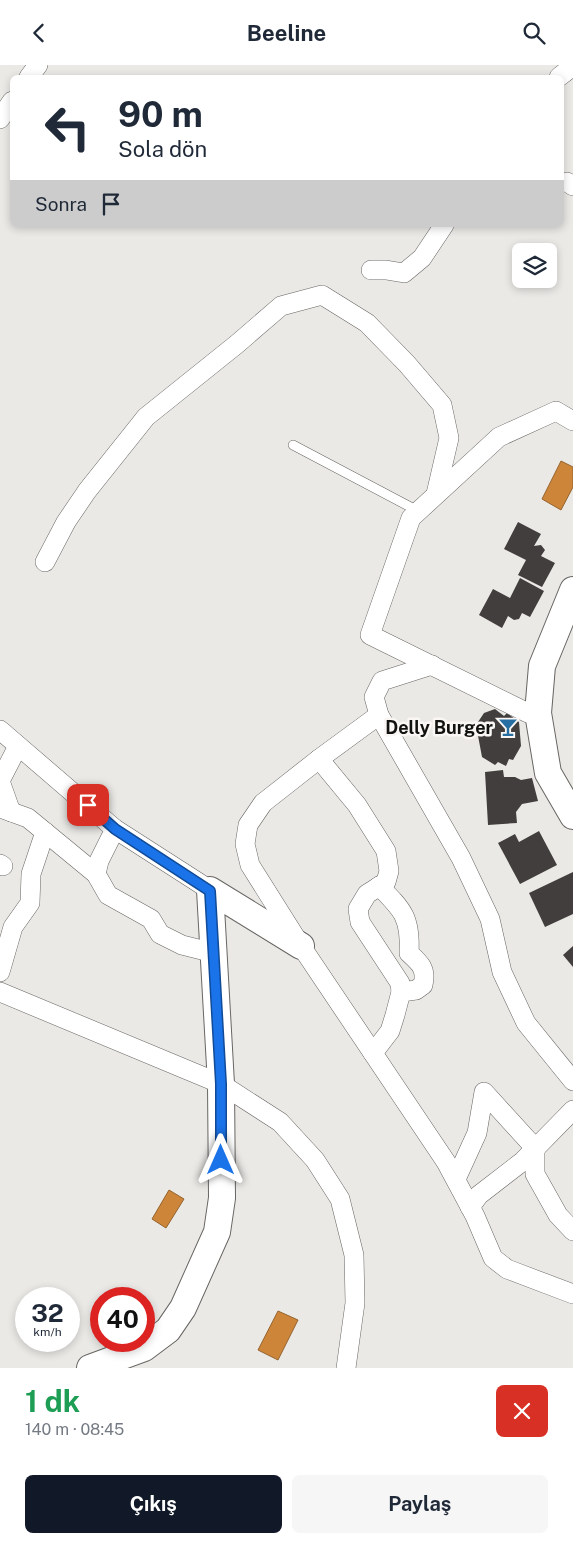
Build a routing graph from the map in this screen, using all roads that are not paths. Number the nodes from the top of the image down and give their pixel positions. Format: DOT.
graph roads {
  1 [pos="573,66"];
  2 [pos="562,75"];
  3 [pos="10,104"];
  4 [pos="0,119"];
  5 [pos="443,227"];
  6 [pos="371,270"];
  7 [pos="573,421"];
  8 [pos="293,445"];
  9 [pos="436,494"];
  10 [pos="418,511"];
  11 [pos="45,562"];
  12 [pos="573,590"];
  13 [pos="432,665"];
  14 [pos="538,713"];
  15 [pos="380,715"];
  16 [pos="0,731"];
  17 [pos="18,746"];
  18 [pos="319,759"];
  19 [pos="6,810"];
  20 [pos="573,816"];
  21 [pos="115,829"];
  22 [pos="46,832"];
  23 [pos="96,874"];
  24 [pos="379,886"];
  25 [pos="210,891"];
  26 [pos="7,923"];
  27 [pos="300,945"];
  28 [pos="214,953"];
  29 [pos="0,971"];
  30 [pos="0,992"];
  31 [pos="401,992"];
  32 [pos="373,1053"];
  33 [pos="573,1081"];
  34 [pos="221,1084"];
  35 [pos="573,1110"];
  36 [pos="536,1148"];
  37 [pos="456,1179"];
  38 [pos="470,1207"];
  39 [pos="573,1231"];
  40 [pos="573,1280"];
  41 [pos="573,1286"];
  42 [pos="573,1294"];
  43 [pos="90,1368"];
  44 [pos="346,1368"];
  1 -- 2 [label="street"];
  3 -- 4 [label="street"];
  5 -- 6 [label="street"];
  7 -- 9 [label="street"];
  8 -- 10 [label="lane"];
  9 -- 10 [label="street"];
  9 -- 11 [label="street"];
  10 -- 13 [label="street"];
  12 -- 14 [label="street"];
  13 -- 14 [label="street"];
  13 -- 15 [label="street"];
  14 -- 20 [label="street"];
  15 -- 18 [label="street"];
  15 -- 33 [label="street"];
  16 -- 17 [label="street"];
  17 -- 19 [label="street"];
  17 -- 21 [label="street"];
  18 -- 24 [label="street"];
  18 -- 27 [label="street"];
  19 -- 22 [label="street"];
  21 -- 23 [label="street"];
  21 -- 25 [label="street"];
  22 -- 23 [label="street"];
  22 -- 26 [label="street"];
  23 -- 28 [label="street"];
  24 -- 31 [label="street"];
  24 -- 31 [label="street"];
  25 -- 27 [label="street"];
  25 -- 28 [label="street"];
  26 -- 29 [label="street"];
  27 -- 32 [label="street"];
  28 -- 34 [label="street"];
  30 -- 34 [label="street"];
  31 -- 32 [label="street"];
  32 -- 37 [label="street"];
  34 -- 43 [label="street"];
  34 -- 44 [label="street"];
  35 -- 36 [label="street"];
  36 -- 37 [label="street"];
  36 -- 38 [label="street"];
  36 -- 39 [label="street"];
  37 -- 38 [label="street"];
  38 -- 42 [label="street"];
  40 -- 41 [label="street"];
}
